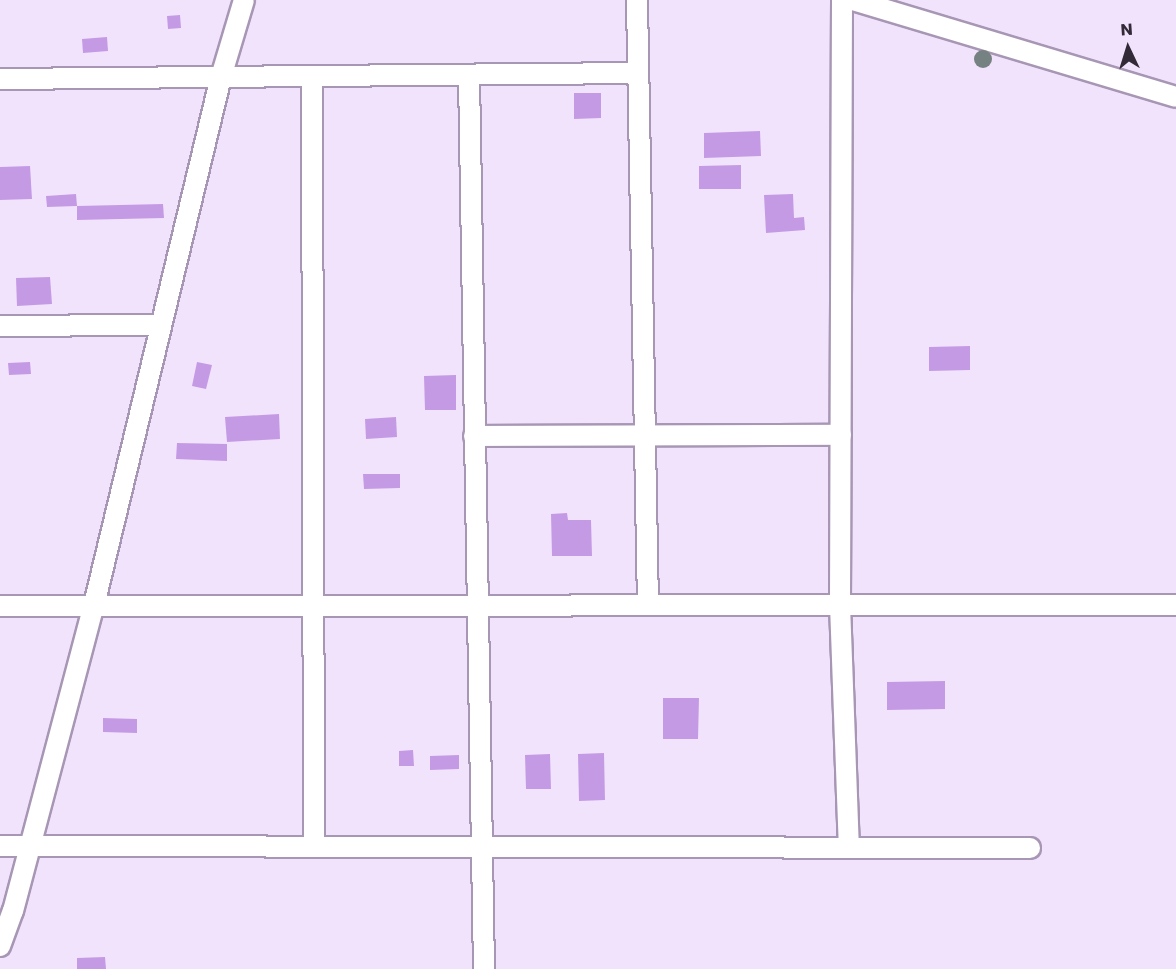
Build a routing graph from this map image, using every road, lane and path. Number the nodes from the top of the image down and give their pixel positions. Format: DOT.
graph roads {
  1 [pos="244,0"];
  2 [pos="637,0"];
  3 [pos="842,0"];
  4 [pos="853,0"];
  5 [pos="638,73"];
  6 [pos="469,75"];
  7 [pos="312,76"];
  8 [pos="221,77"];
  9 [pos="0,79"];
  10 [pos="1176,97"];
  11 [pos="161,325"];
  12 [pos="0,326"];
  13 [pos="841,435"];
  14 [pos="474,436"];
  15 [pos="644,436"];
  16 [pos="94,605"];
  17 [pos="315,605"];
  18 [pos="478,605"];
  19 [pos="648,605"];
  20 [pos="840,605"];
  21 [pos="1176,605"];
  22 [pos="0,606"];
  23 [pos="0,846"];
  24 [pos="29,846"];
  25 [pos="314,846"];
  26 [pos="482,847"];
  27 [pos="849,848"];
  28 [pos="1030,848"];
  29 [pos="0,946"];
  30 [pos="484,969"];
  1 -- 8 [label="street"];
  2 -- 5 [label="street"];
  3 -- 13 [label="street"];
  4 -- 10 [label="street"];
  5 -- 6 [label="street"];
  5 -- 15 [label="street"];
  6 -- 7 [label="street"];
  6 -- 14 [label="street"];
  7 -- 8 [label="street"];
  7 -- 17 [label="street"];
  8 -- 9 [label="street"];
  8 -- 11 [label="street"];
  11 -- 12 [label="street"];
  11 -- 16 [label="street"];
  13 -- 15 [label="street"];
  13 -- 20 [label="street"];
  14 -- 15 [label="street"];
  14 -- 18 [label="street"];
  15 -- 19 [label="street"];
  16 -- 17 [label="street"];
  16 -- 22 [label="street"];
  16 -- 24 [label="street"];
  17 -- 18 [label="street"];
  17 -- 25 [label="street"];
  18 -- 19 [label="street"];
  18 -- 26 [label="street"];
  19 -- 20 [label="street"];
  20 -- 21 [label="street"];
  20 -- 27 [label="street"];
  23 -- 24 [label="street"];
  24 -- 25 [label="street"];
  24 -- 29 [label="street"];
  25 -- 26 [label="street"];
  26 -- 27 [label="street"];
  26 -- 30 [label="street"];
  27 -- 28 [label="street"];
}
